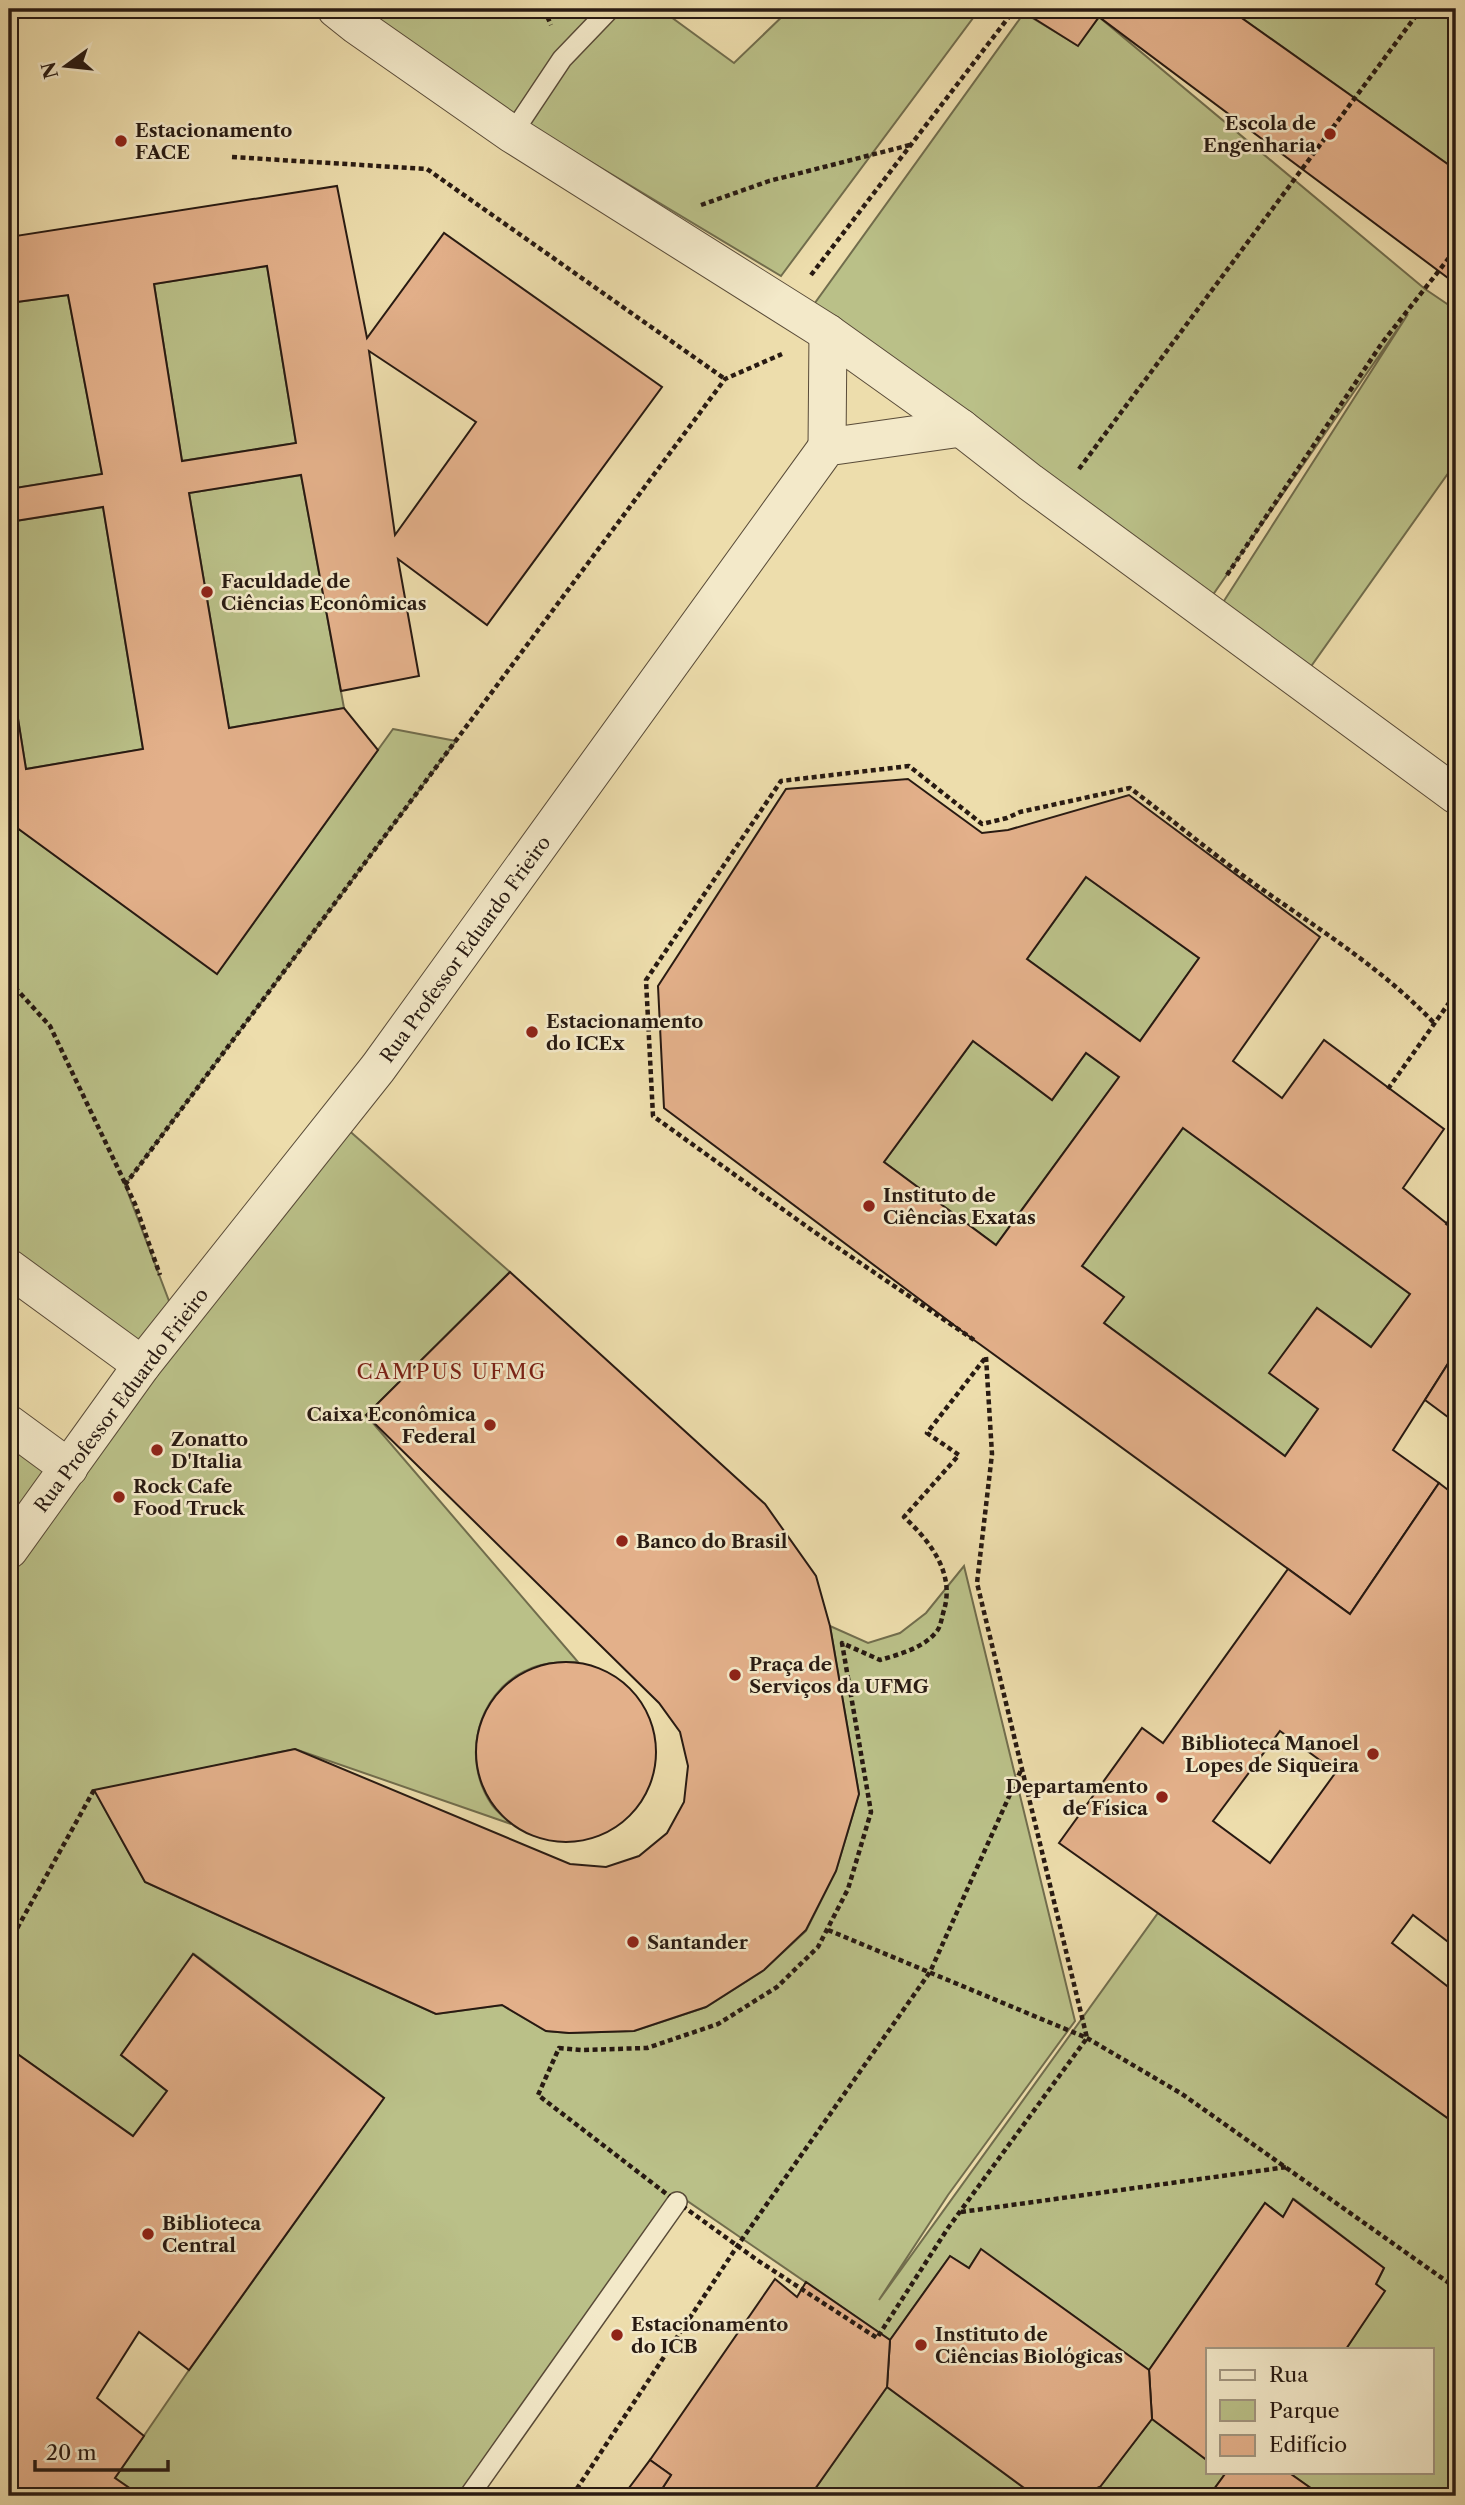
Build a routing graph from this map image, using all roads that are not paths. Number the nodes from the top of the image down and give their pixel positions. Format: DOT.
graph roads {
  1 [pos="336,9"];
  2 [pos="610,9"];
  3 [pos="512,134"];
  4 [pos="828,333"];
  5 [pos="961,428"];
  6 [pos="827,447"];
  7 [pos="1456,795"];
  8 [pos="9,1268"];
  9 [pos="142,1365"];
  10 [pos="9,1424"];
  11 [pos="68,1468"];
  12 [pos="9,1550"];
  13 [pos="677,2202"];
  14 [pos="469,2496"];
  1 -- 3 [label="street"];
  2 -- 3 [label="lane"];
  3 -- 4 [label="street"];
  4 -- 5 [label="street"];
  4 -- 6 [label="street"];
  5 -- 6 [label="street"];
  5 -- 7 [label="street"];
  6 -- 9 [label="street, Rua Professor Eduardo Frieiro"];
  8 -- 9 [label="street"];
  9 -- 11 [label="street, Rua Professor Eduardo Frieiro"];
  10 -- 11 [label="street"];
  11 -- 12 [label="street, Rua Professor Eduardo Frieiro"];
  13 -- 14 [label="lane"];
}
